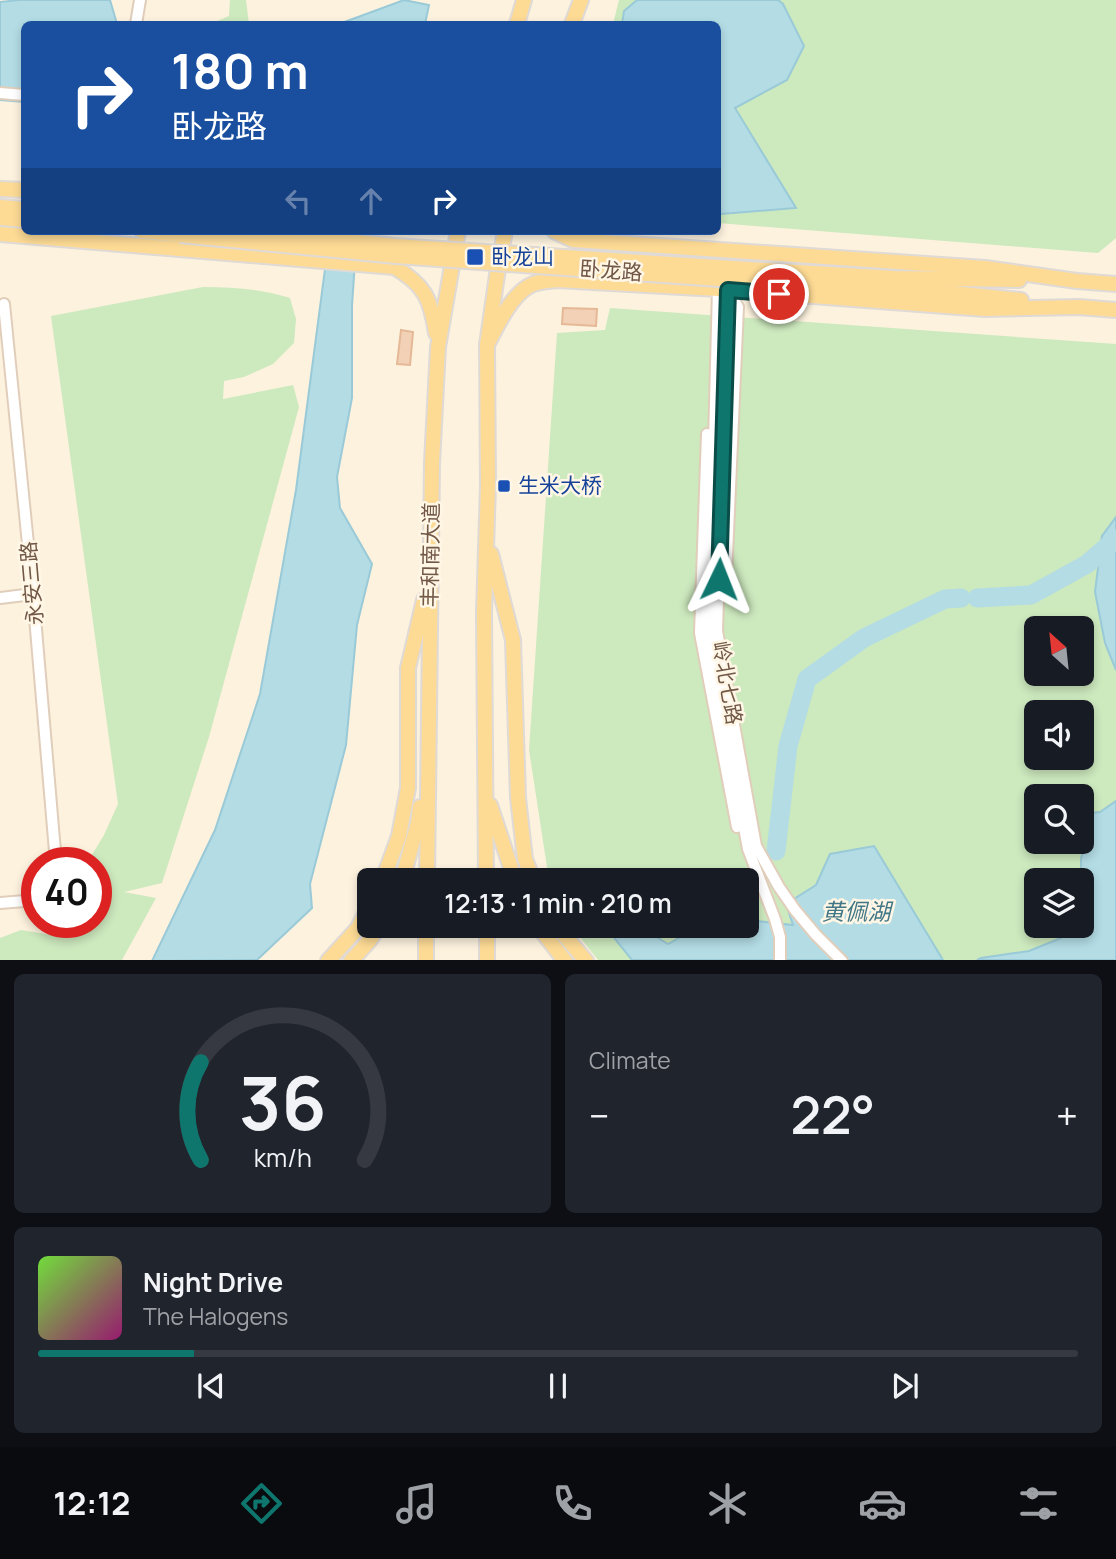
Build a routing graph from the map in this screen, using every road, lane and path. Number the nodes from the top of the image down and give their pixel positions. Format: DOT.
graph roads {
  1 [pos="140,0"];
  2 [pos="524,0"];
  3 [pos="581,0"];
  4 [pos="136,21"];
  5 [pos="518,21"];
  6 [pos="573,21"];
  7 [pos="0,93"];
  8 [pos="21,95"];
  9 [pos="0,189"];
  10 [pos="21,190"];
  11 [pos="0,207"];
  12 [pos="21,209"];
  13 [pos="0,218"];
  14 [pos="21,220"];
  15 [pos="0,234"];
  16 [pos="190,235"];
  17 [pos="290,235"];
  18 [pos="457,235"];
  19 [pos="504,235"];
  20 [pos="562,235"];
  21 [pos="747,274"];
  22 [pos="1077,281"];
  23 [pos="1116,284"];
  24 [pos="723,290"];
  25 [pos="4,304"];
  26 [pos="1079,307"];
  27 [pos="1116,310"];
  28 [pos="486,345"];
  29 [pos="438,347"];
  30 [pos="487,535"];
  31 [pos="430,573"];
  32 [pos="33,594"];
  33 [pos="0,598"];
  34 [pos="429,743"];
  35 [pos="485,792"];
  36 [pos="55,847"];
  37 [pos="387,868"];
  38 [pos="405,868"];
  39 [pos="427,868"];
  40 [pos="486,868"];
  41 [pos="511,868"];
  42 [pos="528,868"];
  43 [pos="21,901"];
  44 [pos="0,903"];
  45 [pos="357,929"];
  46 [pos="371,938"];
  47 [pos="426,938"];
  48 [pos="487,938"];
  49 [pos="547,938"];
  50 [pos="568,938"];
  51 [pos="329,960"];
  52 [pos="352,960"];
  53 [pos="425,960"];
  54 [pos="487,960"];
  55 [pos="564,960"];
  56 [pos="585,960"];
  57 [pos="780,960"];
  58 [pos="841,960"];
  1 -- 4 [label="street"];
  2 -- 5 [label="main road"];
  3 -- 6 [label="main road"];
  7 -- 8 [label="street"];
  9 -- 10 [label="main road"];
  11 -- 12 [label="main road"];
  13 -- 14 [label="main road"];
  15 -- 29 [label="main road"];
  16 -- 21 [label="main road, 卧龙路, bridge"];
  17 -- 21 [label="main road, 卧龙路, bridge"];
  18 -- 29 [label="main road, 丰和南大道"];
  19 -- 28 [label="main road"];
  20 -- 22 [label="main road, 卧龙路"];
  21 -- 22 [label="main road, 卧龙路"];
  21 -- 26 [label="main road, 卧龙路"];
  22 -- 23 [label="main road, 卧龙路"];
  24 -- 26 [label="main road, 卧龙路"];
  24 -- 28 [label="main road, 卧龙路"];
  24 -- 57 [label="street"];
  24 -- 58 [label="street, 岭北七路"];
  25 -- 32 [label="street, 永安三路"];
  26 -- 27 [label="main road, 卧龙路"];
  28 -- 30 [label="main road"];
  29 -- 31 [label="main road, 丰和南大道"];
  30 -- 35 [label="main road"];
  30 -- 42 [label="main road"];
  31 -- 34 [label="main road, 丰和南大道"];
  31 -- 37 [label="main road"];
  32 -- 33 [label="street"];
  32 -- 36 [label="street, 永安三路"];
  34 -- 38 [label="main road"];
  34 -- 39 [label="main road, 丰和南大道"];
  35 -- 40 [label="main road"];
  35 -- 41 [label="main road"];
  43 -- 44 [label="street"];
  45 -- 51 [label="main road"];
  46 -- 52 [label="main road"];
  47 -- 53 [label="main road"];
  48 -- 54 [label="main road"];
  49 -- 55 [label="main road"];
  50 -- 56 [label="main road"];
}
